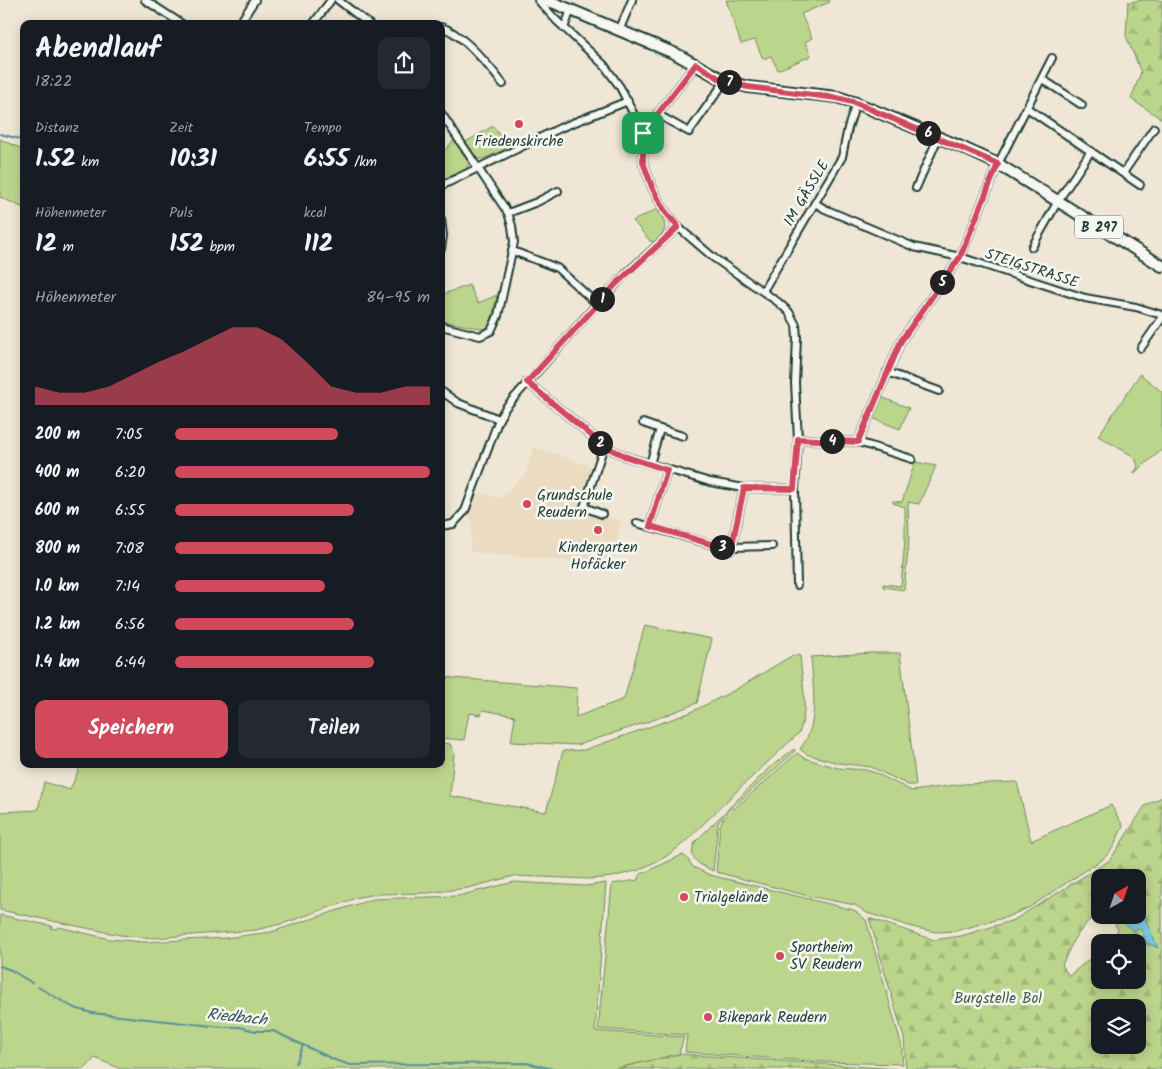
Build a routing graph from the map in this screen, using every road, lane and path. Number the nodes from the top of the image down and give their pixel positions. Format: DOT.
graph roads {
  1 [pos="144,0"];
  2 [pos="255,0"];
  3 [pos="331,0"];
  4 [pos="338,0"];
  5 [pos="538,0"];
  6 [pos="547,0"];
  7 [pos="632,0"];
  8 [pos="571,10"];
  9 [pos="176,20"];
  10 [pos="242,20"];
  11 [pos="316,20"];
  12 [pos="364,20"];
  13 [pos="564,28"];
  14 [pos="445,29"];
  15 [pos="619,31"];
  16 [pos="1052,58"];
  17 [pos="696,64"];
  18 [pos="1042,78"];
  19 [pos="725,82"];
  20 [pos="503,84"];
  21 [pos="628,101"];
  22 [pos="856,103"];
  23 [pos="1082,105"];
  24 [pos="1026,108"];
  25 [pos="657,114"];
  26 [pos="445,119"];
  27 [pos="1154,128"];
  28 [pos="643,133"];
  29 [pos="938,138"];
  30 [pos="1091,152"];
  31 [pos="998,164"];
  32 [pos="477,168"];
  33 [pos="1123,173"];
  34 [pos="445,184"];
  35 [pos="1140,184"];
  36 [pos="916,188"];
  37 [pos="558,191"];
  38 [pos="1058,201"];
  39 [pos="815,203"];
  40 [pos="508,213"];
  41 [pos="678,227"];
  42 [pos="1032,246"];
  43 [pos="513,251"];
  44 [pos="960,257"];
  45 [pos="1162,266"];
  46 [pos="763,291"];
  47 [pos="597,304"];
  48 [pos="1162,316"];
  49 [pos="445,327"];
  50 [pos="1141,348"];
  51 [pos="887,372"];
  52 [pos="527,382"];
  53 [pos="939,391"];
  54 [pos="445,394"];
  55 [pos="498,419"];
  56 [pos="643,424"];
  57 [pos="660,429"];
  58 [pos="683,436"];
  59 [pos="798,439"];
  60 [pos="858,442"];
  61 [pos="604,446"];
  62 [pos="912,459"];
  63 [pos="650,464"];
  64 [pos="667,470"];
  65 [pos="744,488"];
  66 [pos="794,489"];
  67 [pos="602,514"];
  68 [pos="637,523"];
  69 [pos="445,525"];
  70 [pos="650,526"];
  71 [pos="772,546"];
  72 [pos="732,547"];
  73 [pos="797,585"];
  1 -- 9 [label="street"];
  2 -- 10 [label="street"];
  3 -- 11 [label="street"];
  4 -- 12 [label="street"];
  5 -- 13 [label="street"];
  6 -- 8 [label="main road, B 297"];
  7 -- 15 [label="street"];
  8 -- 13 [label="street"];
  8 -- 15 [label="main road, B 297"];
  13 -- 21 [label="street"];
  14 -- 20 [label="street"];
  15 -- 17 [label="main road, B 297"];
  16 -- 18 [label="street"];
  17 -- 19 [label="main road, B 297"];
  17 -- 25 [label="street"];
  18 -- 23 [label="street"];
  18 -- 24 [label="street"];
  19 -- 22 [label="main road, B 297"];
  19 -- 25 [label="street"];
  21 -- 28 [label="street"];
  21 -- 32 [label="street"];
  22 -- 29 [label="main road, B 297"];
  22 -- 39 [label="street, IM GÄSSLE"];
  24 -- 30 [label="street"];
  24 -- 31 [label="street"];
  25 -- 28 [label="street"];
  26 -- 32 [label="street"];
  27 -- 33 [label="street"];
  28 -- 41 [label="street"];
  29 -- 31 [label="main road, B 297"];
  29 -- 36 [label="street"];
  30 -- 33 [label="street"];
  30 -- 38 [label="street"];
  31 -- 38 [label="main road, B 297"];
  31 -- 44 [label="street"];
  32 -- 34 [label="street"];
  32 -- 40 [label="street"];
  33 -- 35 [label="street"];
  37 -- 40 [label="street"];
  38 -- 42 [label="street"];
  38 -- 45 [label="main road, B 297"];
  39 -- 44 [label="street, STEIGSTRASSE"];
  39 -- 46 [label="street, IM GÄSSLE"];
  40 -- 43 [label="street"];
  41 -- 46 [label="street"];
  41 -- 47 [label="street"];
  43 -- 47 [label="street"];
  43 -- 49 [label="street"];
  44 -- 48 [label="street, STEIGSTRASSE"];
  44 -- 51 [label="street"];
  46 -- 59 [label="street"];
  47 -- 52 [label="street"];
  48 -- 50 [label="street"];
  51 -- 53 [label="street"];
  51 -- 60 [label="street"];
  52 -- 55 [label="street"];
  52 -- 61 [label="street"];
  54 -- 55 [label="street"];
  55 -- 69 [label="street"];
  56 -- 57 [label="street"];
  57 -- 58 [label="street"];
  57 -- 63 [label="street"];
  59 -- 60 [label="street"];
  59 -- 66 [label="street"];
  60 -- 62 [label="street"];
  61 -- 63 [label="street"];
  61 -- 67 [label="street"];
  63 -- 64 [label="street"];
  64 -- 65 [label="street"];
  64 -- 70 [label="street"];
  65 -- 66 [label="street"];
  65 -- 72 [label="street"];
  66 -- 73 [label="street"];
  68 -- 70 [label="street"];
  70 -- 72 [label="street"];
  71 -- 72 [label="street"];
}
